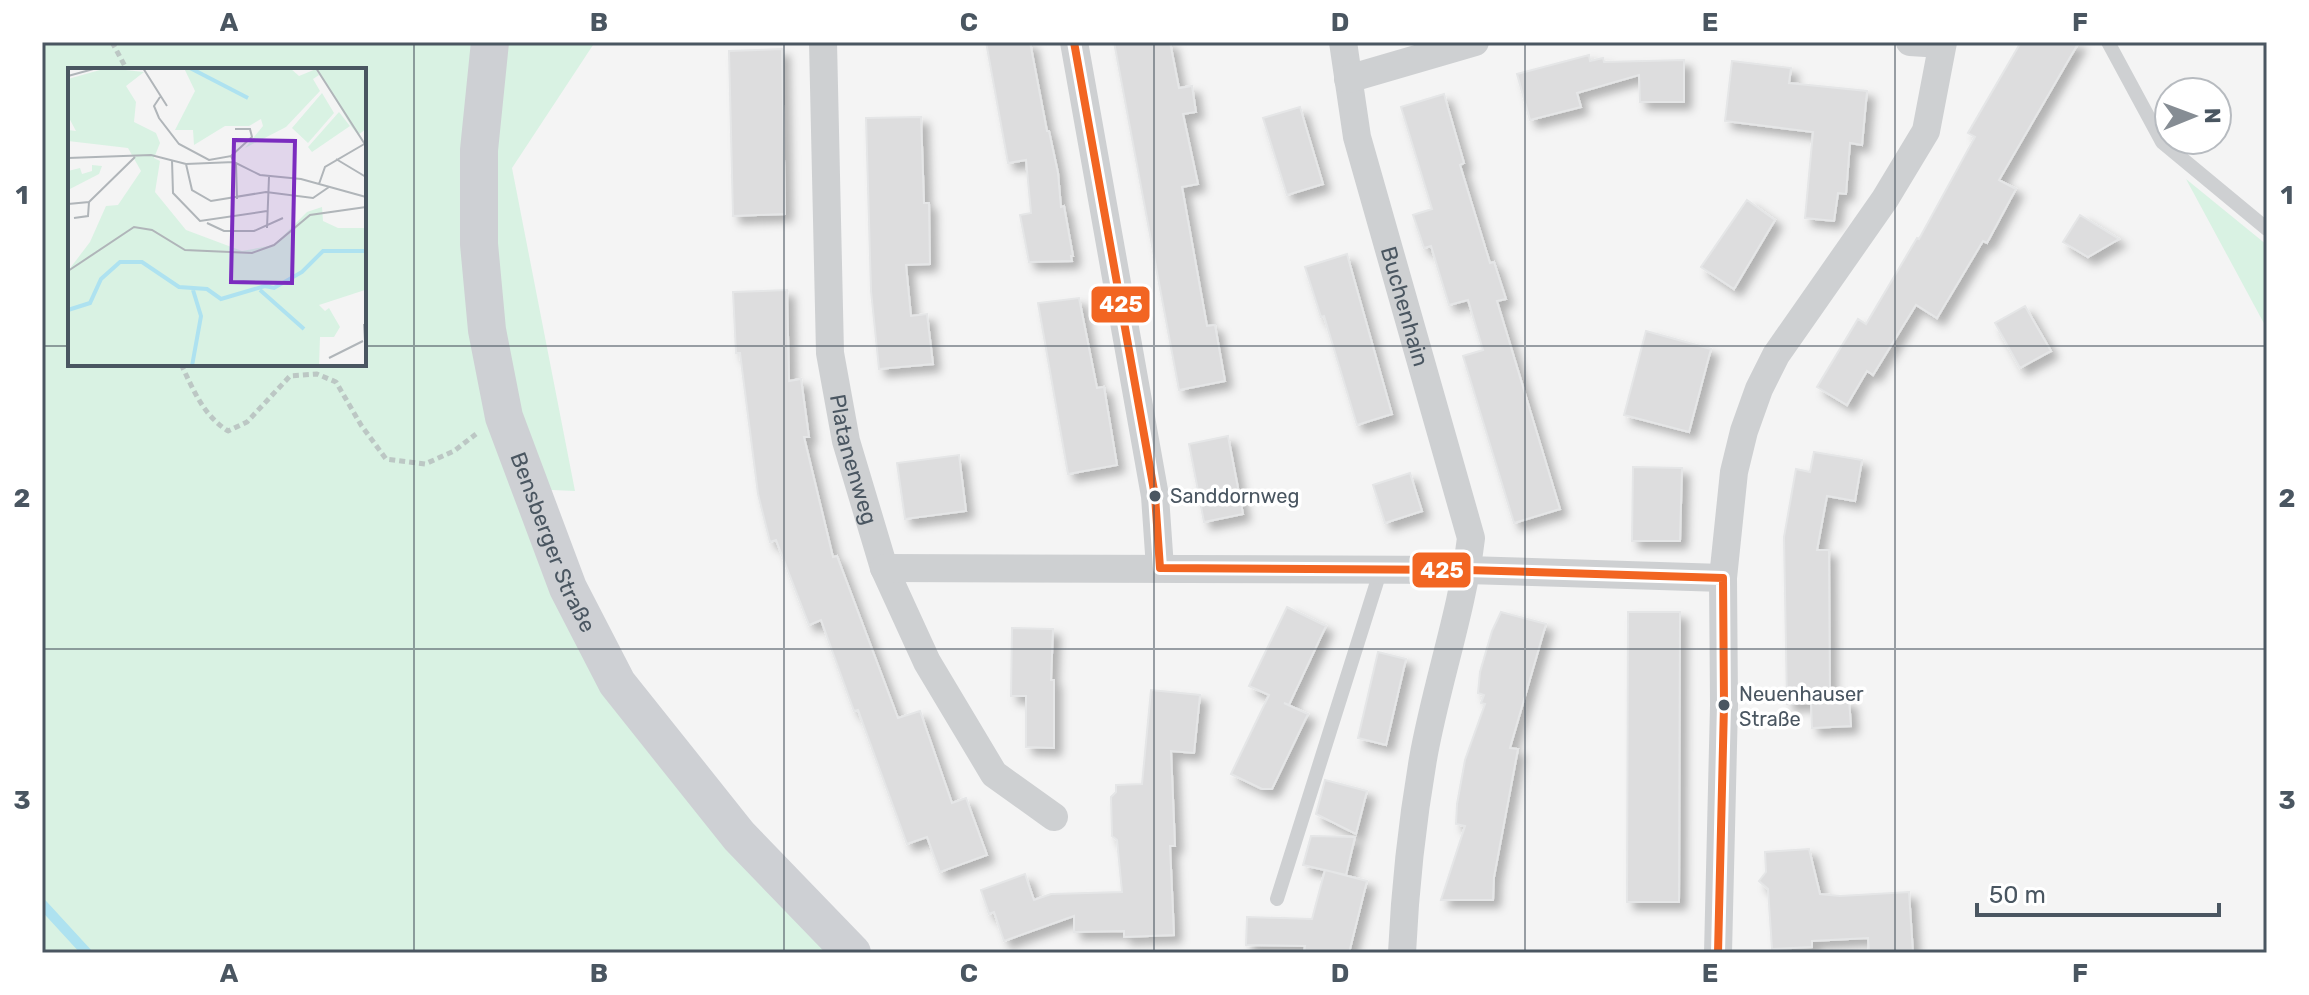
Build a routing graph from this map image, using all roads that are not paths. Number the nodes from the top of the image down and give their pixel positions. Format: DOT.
graph roads {
  1 [pos="490,42"];
  2 [pos="823,42"];
  3 [pos="1074,42"];
  4 [pos="1343,42"];
  5 [pos="1475,42"];
  6 [pos="1910,42"];
  7 [pos="2108,42"];
  8 [pos="1942,43"];
  9 [pos="1348,79"];
  10 [pos="2267,229"];
  11 [pos="884,568"];
  12 [pos="1160,568"];
  13 [pos="1381,569"];
  14 [pos="1467,570"];
  15 [pos="1723,578"];
  16 [pos="1054,817"];
  17 [pos="1277,899"];
  18 [pos="1723,952"];
  19 [pos="852,953"];
  20 [pos="1402,953"];
  1 -- 19 [label="main road, Bensberger Straße"];
  2 -- 11 [label="street, Platanenweg"];
  3 -- 12 [label="street"];
  4 -- 9 [label="street, Buchenhain"];
  5 -- 9 [label="street"];
  6 -- 8 [label="street"];
  7 -- 10 [label="lane"];
  8 -- 15 [label="street"];
  9 -- 14 [label="street, Buchenhain"];
  11 -- 12 [label="street"];
  11 -- 16 [label="street, Platanenweg"];
  12 -- 13 [label="street"];
  13 -- 14 [label="street"];
  13 -- 17 [label="lane"];
  14 -- 15 [label="street"];
  14 -- 20 [label="street, Buchenhain"];
  15 -- 18 [label="street"];
}
